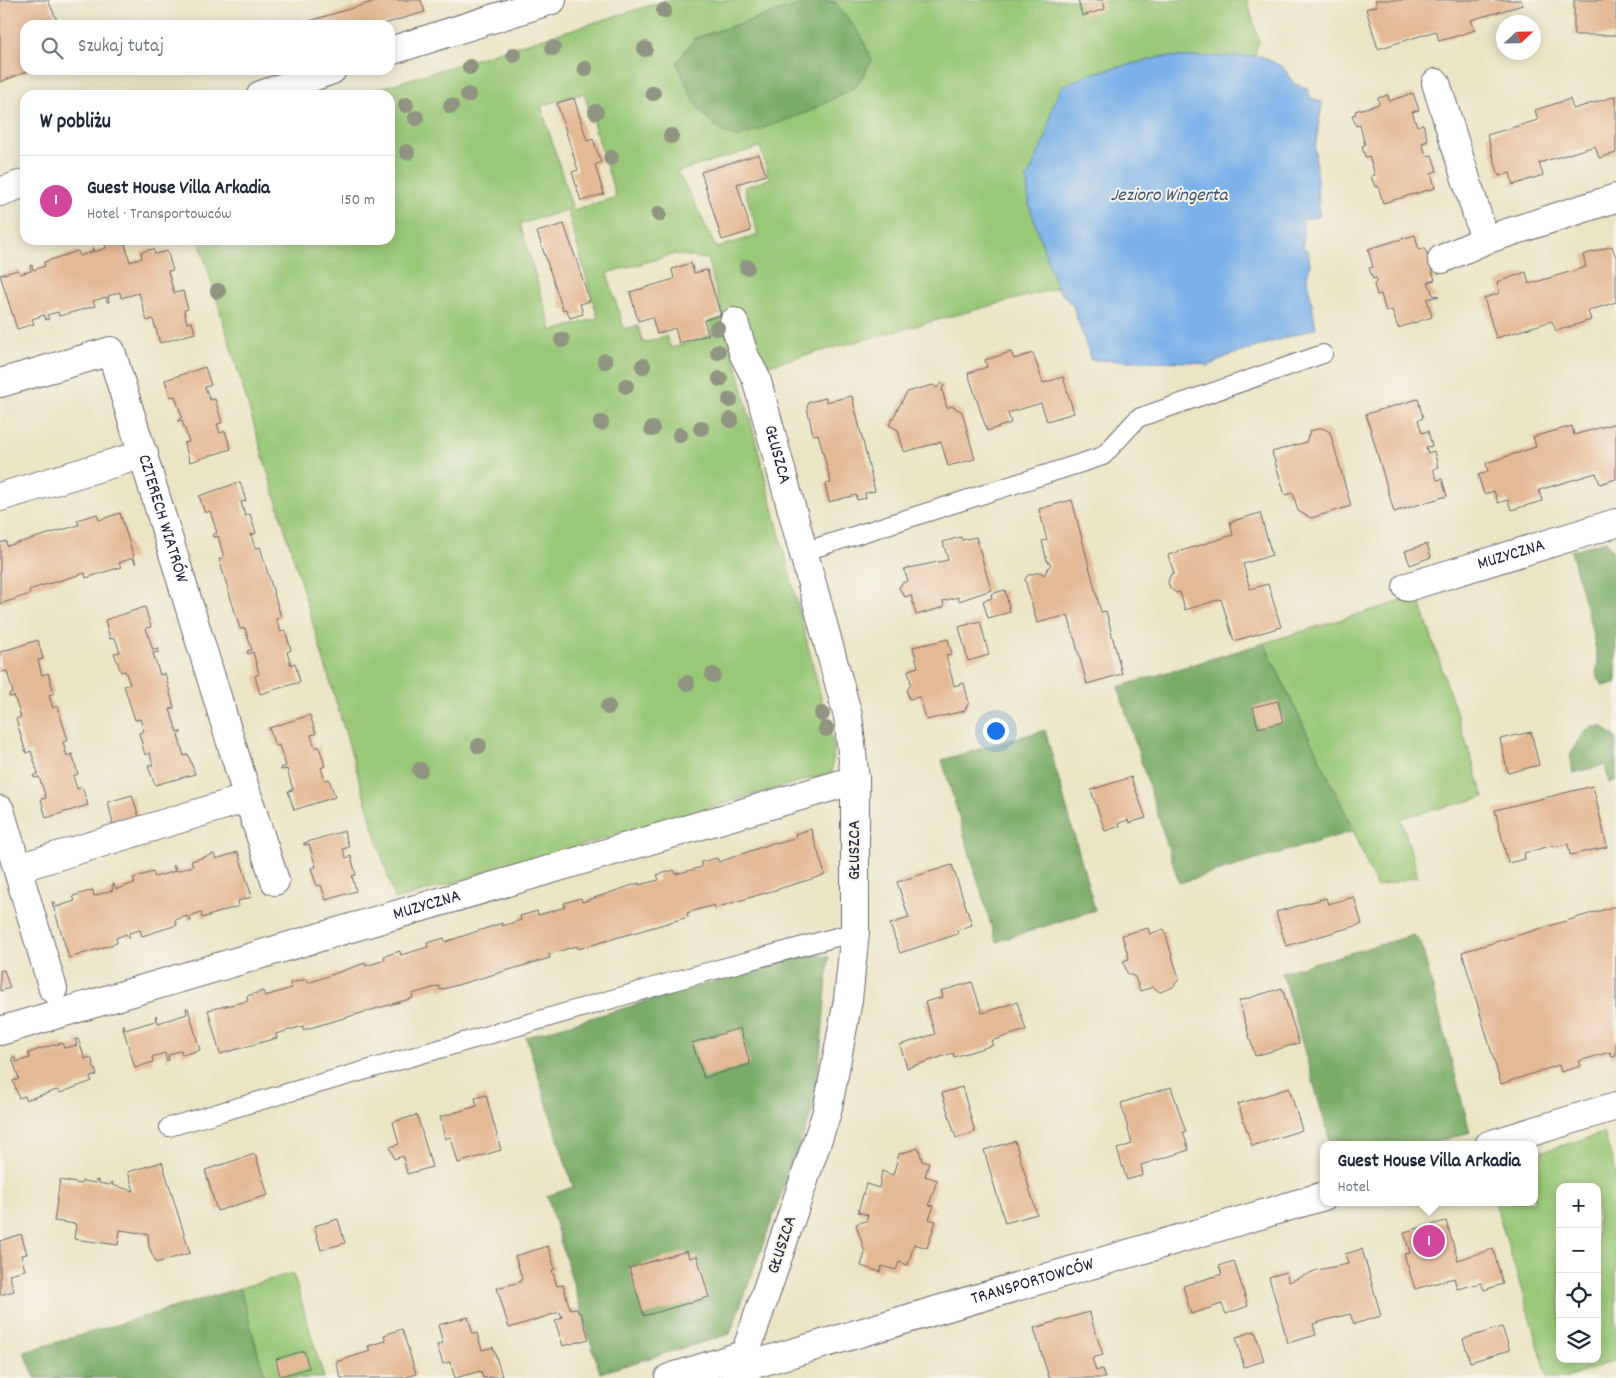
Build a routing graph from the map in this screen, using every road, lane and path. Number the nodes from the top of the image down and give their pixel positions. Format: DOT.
graph roads {
  1 [pos="552,0"];
  2 [pos="395,49"];
  3 [pos="318,75"];
  4 [pos="1436,83"];
  5 [pos="276,90"];
  6 [pos="20,184"];
  7 [pos="0,192"];
  8 [pos="1616,198"];
  9 [pos="1484,240"];
  10 [pos="1442,259"];
  11 [pos="734,322"];
  12 [pos="1323,354"];
  13 [pos="0,383"];
  14 [pos="144,454"];
  15 [pos="0,497"];
  16 [pos="1616,523"];
  17 [pos="803,552"];
  18 [pos="1406,587"];
  19 [pos="855,780"];
  20 [pos="248,798"];
  21 [pos="0,810"];
  22 [pos="18,868"];
  23 [pos="276,881"];
  24 [pos="855,932"];
  25 [pos="53,989"];
  26 [pos="0,1031"];
  27 [pos="1616,1106"];
  28 [pos="169,1128"];
  29 [pos="1502,1141"];
  30 [pos="1320,1197"];
  31 [pos="741,1366"];
  32 [pos="669,1378"];
  1 -- 2 [label="street"];
  3 -- 5 [label="street"];
  4 -- 9 [label="street"];
  6 -- 7 [label="street"];
  8 -- 9 [label="street"];
  9 -- 10 [label="street"];
  11 -- 17 [label="street, GŁUSZCA"];
  12 -- 17 [label="lane"];
  13 -- 14 [label="street, CZTERECH WIATRÓW"];
  14 -- 15 [label="street"];
  14 -- 20 [label="street, CZTERECH WIATRÓW"];
  16 -- 18 [label="street, MUZYCZNA"];
  17 -- 19 [label="street, GŁUSZCA"];
  19 -- 24 [label="street, GŁUSZCA"];
  19 -- 26 [label="street, MUZYCZNA"];
  20 -- 22 [label="street"];
  20 -- 23 [label="street, CZTERECH WIATRÓW"];
  21 -- 22 [label="street"];
  22 -- 25 [label="street"];
  24 -- 28 [label="lane"];
  24 -- 31 [label="street, GŁUSZCA"];
  27 -- 29 [label="street"];
  30 -- 31 [label="street, TRANSPORTOWCÓW"];
  31 -- 32 [label="street, TRANSPORTOWCÓW"];
}
